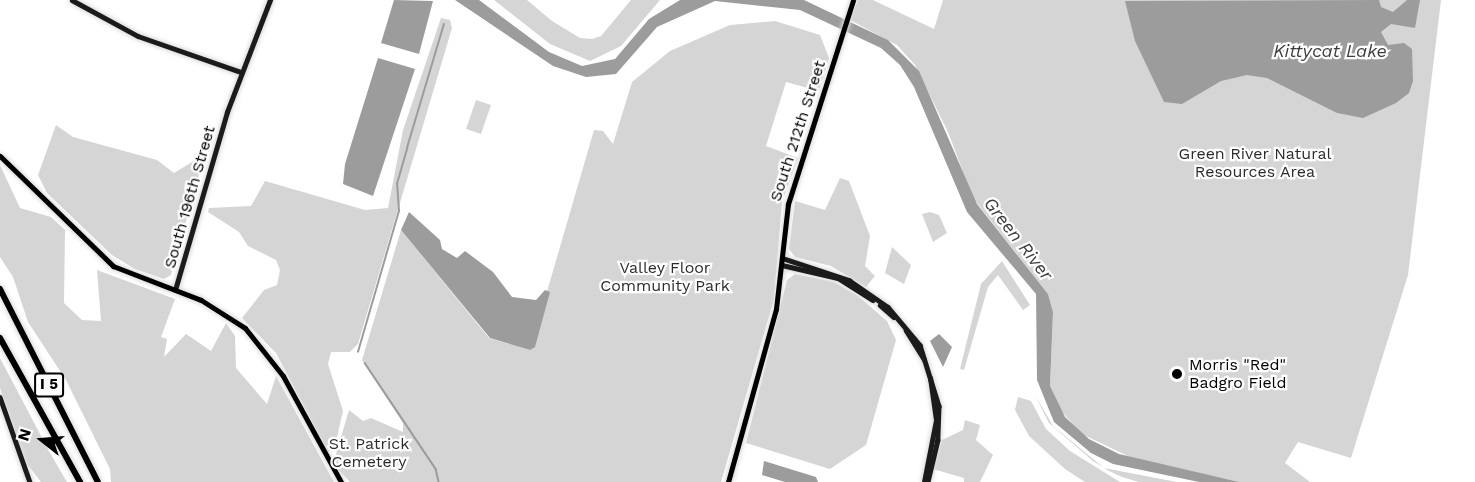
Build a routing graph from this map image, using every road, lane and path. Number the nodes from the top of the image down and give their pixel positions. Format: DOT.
graph roads {
  1 [pos="72,0"];
  2 [pos="270,0"];
  3 [pos="853,0"];
  4 [pos="241,72"];
  5 [pos="0,156"];
  6 [pos="782,261"];
  7 [pos="0,289"];
  8 [pos="175,290"];
  9 [pos="0,338"];
  10 [pos="0,397"];
  11 [pos="30,482"];
  12 [pos="80,482"];
  13 [pos="98,482"];
  14 [pos="341,482"];
  15 [pos="728,482"];
  16 [pos="926,482"];
  1 -- 4 [label="main road"];
  2 -- 4 [label="main road, South 196th Street"];
  3 -- 6 [label="main road, South 212th Street"];
  4 -- 8 [label="main road, South 196th Street"];
  5 -- 8 [label="main road"];
  6 -- 15 [label="main road, South 212th Street"];
  6 -- 16 [label="main road"];
  7 -- 13 [label="highway, I 5"];
  8 -- 14 [label="main road"];
  9 -- 12 [label="highway, I 5"];
  10 -- 11 [label="main road"];
}
